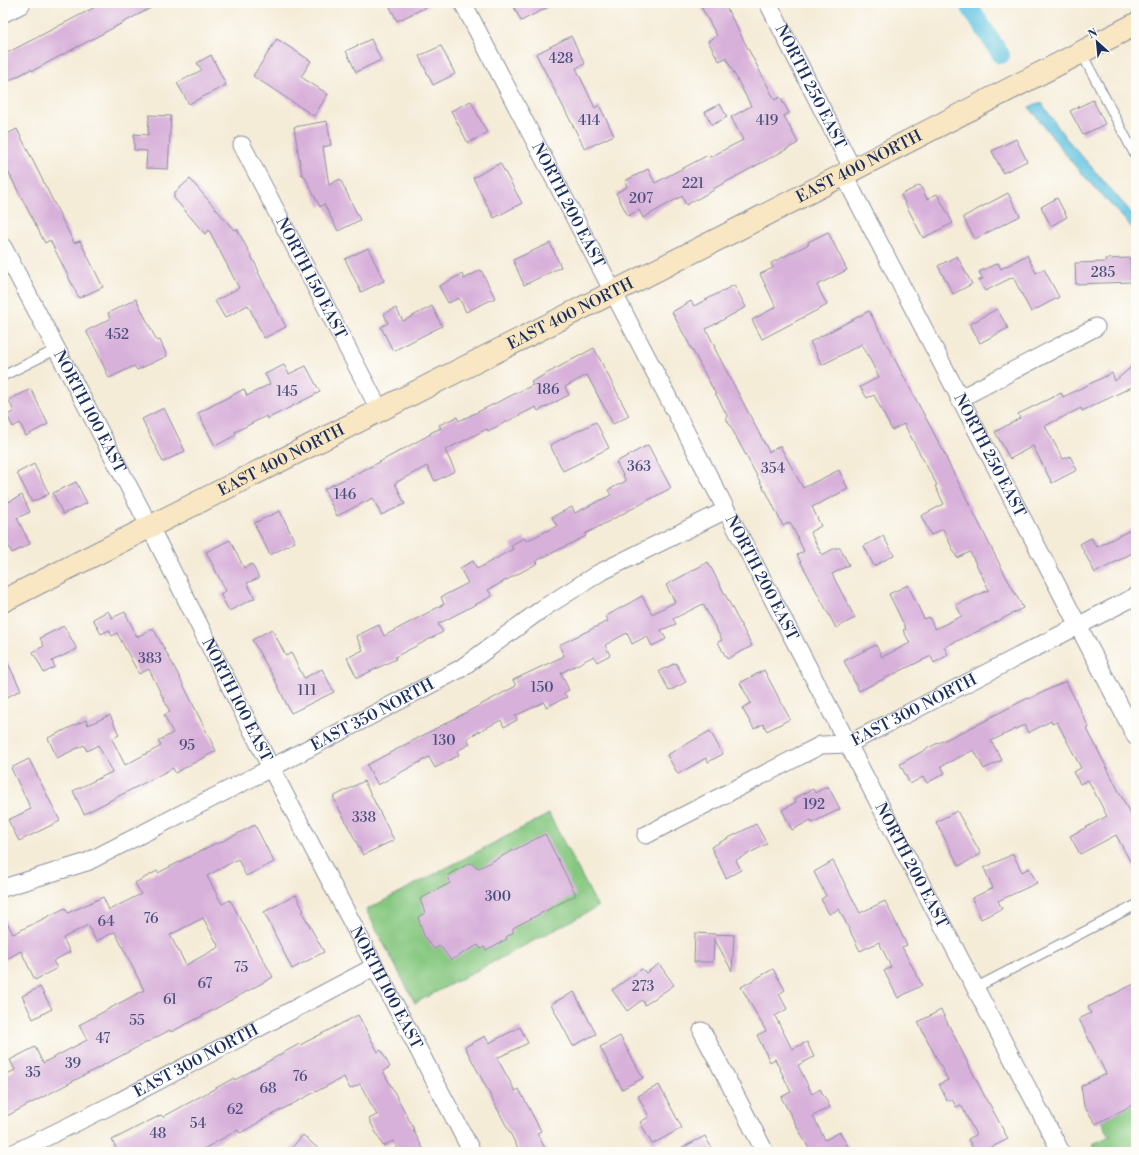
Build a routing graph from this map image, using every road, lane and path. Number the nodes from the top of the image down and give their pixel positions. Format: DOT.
graph roads {
  1 [pos="18,3"];
  2 [pos="463,3"];
  3 [pos="768,3"];
  4 [pos="3,11"];
  5 [pos="1136,24"];
  6 [pos="1082,52"];
  7 [pos="242,145"];
  8 [pos="1136,157"];
  9 [pos="848,172"];
  10 [pos="3,247"];
  11 [pos="614,292"];
  12 [pos="1096,327"];
  13 [pos="57,349"];
  14 [pos="3,376"];
  15 [pos="959,399"];
  16 [pos="380,411"];
  17 [pos="726,510"];
  18 [pos="150,527"];
  19 [pos="1136,596"];
  20 [pos="3,601"];
  21 [pos="1078,625"];
  22 [pos="1136,736"];
  23 [pos="848,744"];
  24 [pos="272,768"];
  25 [pos="646,835"];
  26 [pos="3,888"];
  27 [pos="1136,905"];
  28 [pos="374,966"];
  29 [pos="975,988"];
  30 [pos="702,1031"];
  31 [pos="16,1152"];
  32 [pos="472,1152"];
  33 [pos="765,1152"];
  34 [pos="1061,1152"];
  1 -- 4 [label="street"];
  2 -- 11 [label="street, NORTH 200 EAST"];
  3 -- 9 [label="street, NORTH 250 EAST"];
  5 -- 6 [label="main road, EAST 400 NORTH"];
  6 -- 8 [label="lane"];
  6 -- 9 [label="main road, EAST 400 NORTH"];
  7 -- 16 [label="street, NORTH 150 EAST"];
  9 -- 11 [label="main road, EAST 400 NORTH"];
  9 -- 15 [label="street, NORTH 250 EAST"];
  10 -- 13 [label="street, NORTH 100 EAST"];
  11 -- 16 [label="main road, EAST 400 NORTH"];
  11 -- 17 [label="street, NORTH 200 EAST"];
  12 -- 15 [label="street"];
  13 -- 14 [label="lane"];
  13 -- 18 [label="street, NORTH 100 EAST"];
  15 -- 21 [label="street, NORTH 250 EAST"];
  16 -- 18 [label="main road, EAST 400 NORTH"];
  17 -- 23 [label="street, NORTH 200 EAST"];
  17 -- 24 [label="street, EAST 350 NORTH"];
  18 -- 20 [label="main road, EAST 400 NORTH"];
  18 -- 24 [label="street, NORTH 100 EAST"];
  19 -- 21 [label="street, EAST 300 NORTH"];
  21 -- 22 [label="street, NORTH 250 EAST"];
  21 -- 23 [label="street, EAST 300 NORTH"];
  23 -- 25 [label="street, EAST 300 NORTH"];
  23 -- 29 [label="street, NORTH 200 EAST"];
  24 -- 26 [label="street, EAST 350 NORTH"];
  24 -- 28 [label="street, NORTH 100 EAST"];
  27 -- 29 [label="lane"];
  28 -- 31 [label="street, EAST 300 NORTH"];
  28 -- 32 [label="street, NORTH 100 EAST"];
  29 -- 34 [label="street, NORTH 200 EAST"];
  30 -- 33 [label="street"];
}
